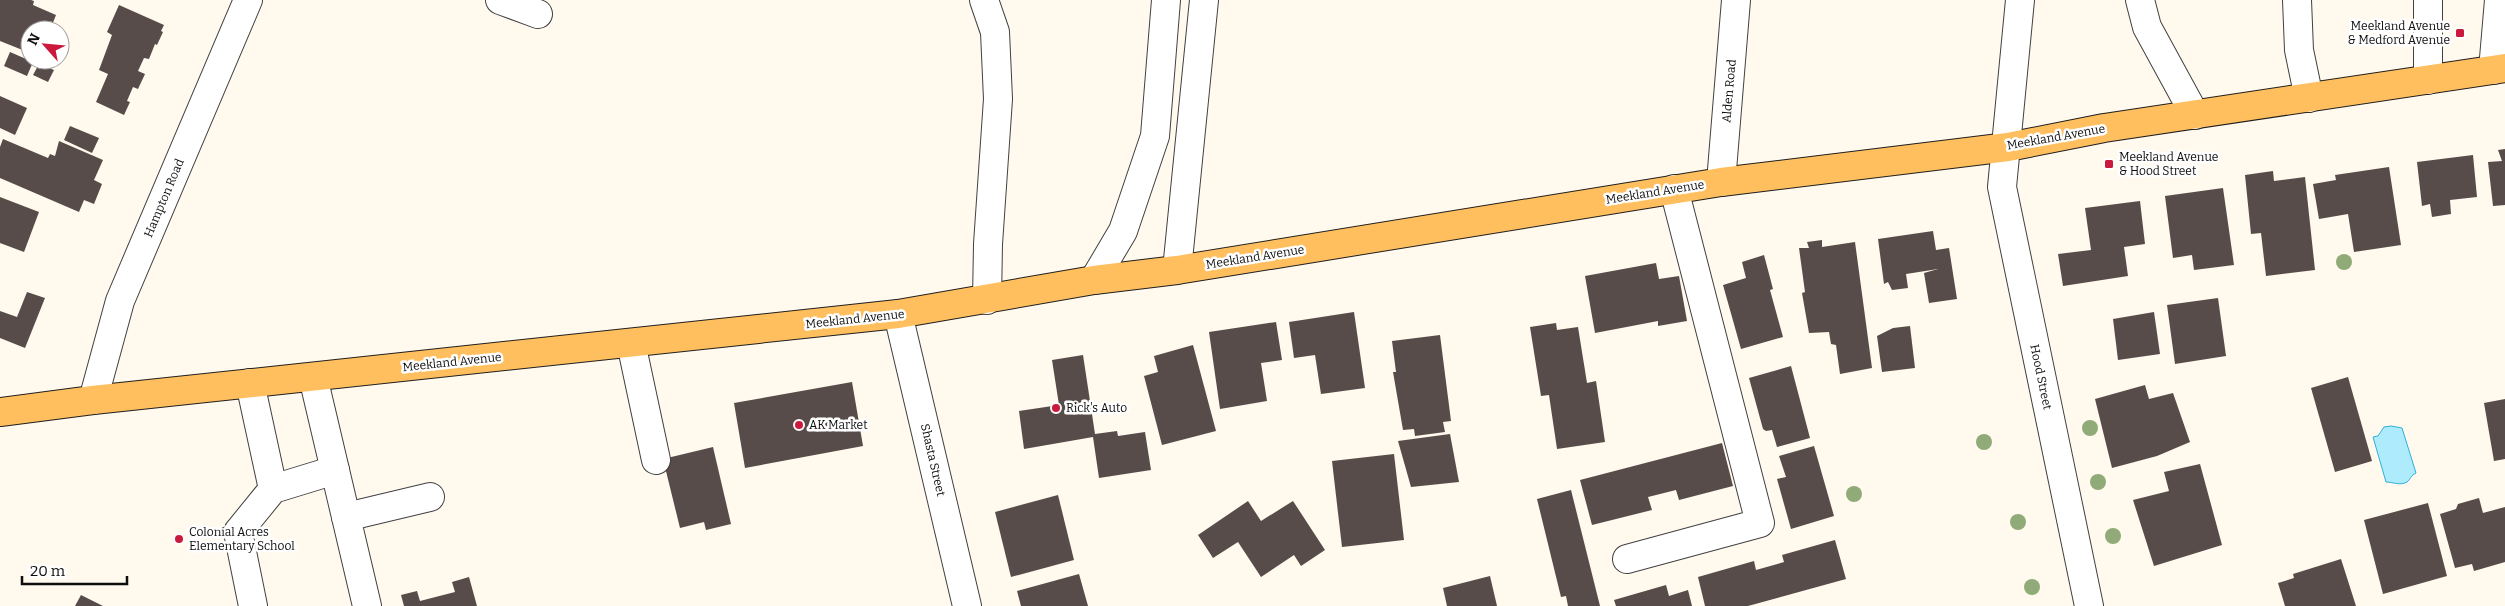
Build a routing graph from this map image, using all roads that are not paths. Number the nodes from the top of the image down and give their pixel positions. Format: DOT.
graph roads {
  1 [pos="248,0"];
  2 [pos="500,0"];
  3 [pos="984,0"];
  4 [pos="1166,0"];
  5 [pos="1204,0"];
  6 [pos="1736,0"];
  7 [pos="2020,0"];
  8 [pos="2140,0"];
  9 [pos="2297,0"];
  10 [pos="2428,0"];
  11 [pos="2499,0"];
  12 [pos="538,14"];
  13 [pos="2499,69"];
  14 [pos="2428,80"];
  15 [pos="2308,98"];
  16 [pos="2195,115"];
  17 [pos="2008,147"];
  18 [pos="1721,182"];
  19 [pos="1674,189"];
  20 [pos="1176,270"];
  21 [pos="1094,280"];
  22 [pos="988,300"];
  23 [pos="898,314"];
  24 [pos="631,343"];
  25 [pos="313,377"];
  26 [pos="250,384"];
  27 [pos="93,400"];
  28 [pos="0,412"];
  29 [pos="656,460"];
  30 [pos="335,470"];
  31 [pos="273,489"];
  32 [pos="430,497"];
  33 [pos="346,517"];
  34 [pos="1627,559"];
  35 [pos="253,606"];
  36 [pos="367,606"];
  37 [pos="967,606"];
  38 [pos="2089,606"];
  1 -- 27 [label="street, Hampton Road"];
  2 -- 12 [label="street"];
  3 -- 22 [label="street"];
  4 -- 21 [label="street"];
  5 -- 20 [label="street"];
  6 -- 18 [label="street, Alden Road"];
  7 -- 17 [label="street, Hood Street"];
  8 -- 16 [label="street"];
  9 -- 15 [label="street"];
  10 -- 14 [label="street"];
  11 -- 13 [label="street"];
  13 -- 14 [label="main road, Meekland Avenue"];
  14 -- 15 [label="main road, Meekland Avenue"];
  15 -- 16 [label="main road, Meekland Avenue"];
  16 -- 17 [label="main road, Meekland Avenue"];
  17 -- 18 [label="main road, Meekland Avenue"];
  17 -- 38 [label="street, Hood Street"];
  18 -- 19 [label="main road, Meekland Avenue"];
  19 -- 20 [label="main road, Meekland Avenue"];
  19 -- 34 [label="street"];
  20 -- 21 [label="main road, Meekland Avenue"];
  21 -- 22 [label="main road, Meekland Avenue"];
  22 -- 23 [label="main road, Meekland Avenue"];
  23 -- 24 [label="main road, Meekland Avenue"];
  23 -- 37 [label="street, Shasta Street"];
  24 -- 25 [label="main road, Meekland Avenue"];
  24 -- 29 [label="street"];
  25 -- 26 [label="main road, Meekland Avenue"];
  25 -- 30 [label="street"];
  26 -- 27 [label="main road, Meekland Avenue"];
  26 -- 31 [label="street"];
  27 -- 28 [label="main road, Meekland Avenue"];
  30 -- 31 [label="street"];
  30 -- 33 [label="street"];
  31 -- 35 [label="street"];
  32 -- 33 [label="street"];
  33 -- 36 [label="street"];
}
